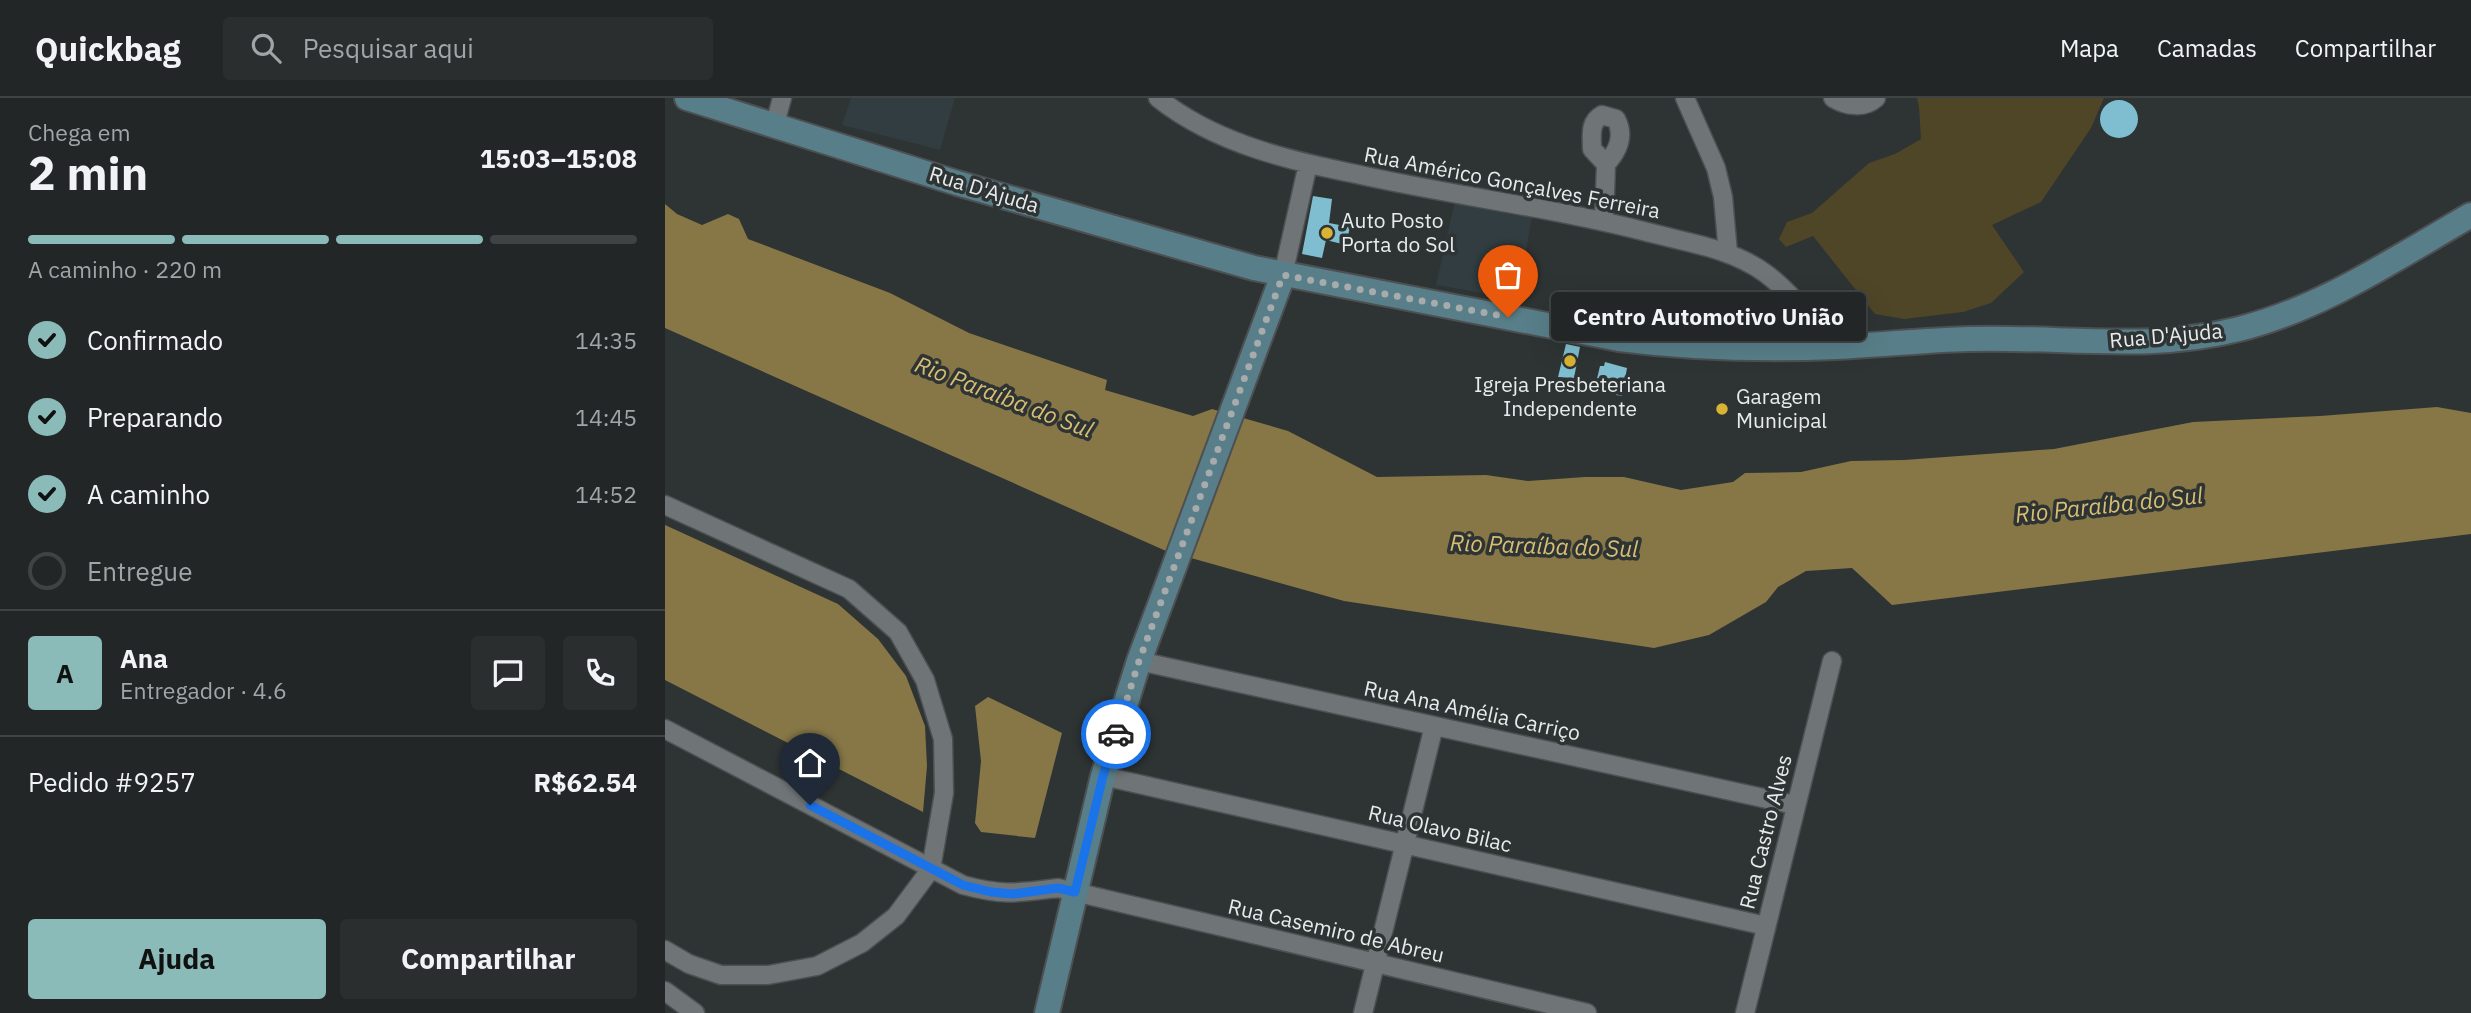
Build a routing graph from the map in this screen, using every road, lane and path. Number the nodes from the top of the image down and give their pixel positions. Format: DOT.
graph roads {
  1 [pos="687,98"];
  2 [pos="782,98"];
  3 [pos="1158,98"];
  4 [pos="1685,98"];
  5 [pos="1833,98"];
  6 [pos="1876,98"];
  7 [pos="775,124"];
  8 [pos="1606,163"];
  9 [pos="1308,164"];
  10 [pos="2471,215"];
  11 [pos="1604,221"];
  12 [pos="1728,253"];
  13 [pos="1283,275"];
  14 [pos="1834,347"];
  15 [pos="665,505"];
  16 [pos="1139,661"];
  17 [pos="1832,661"];
  18 [pos="1434,726"];
  19 [pos="665,729"];
  20 [pos="1103,776"];
  21 [pos="1795,805"];
  22 [pos="1406,844"];
  23 [pos="931,869"];
  24 [pos="1075,892"];
  25 [pos="1766,926"];
  26 [pos="665,950"];
  27 [pos="1375,964"];
  28 [pos="665,991"];
  29 [pos="695,1013"];
  30 [pos="1047,1013"];
  31 [pos="1363,1013"];
  32 [pos="1587,1013"];
  33 [pos="1745,1013"];
  1 -- 7 [label="main road, Rua D'Ajuda"];
  2 -- 7 [label="street"];
  3 -- 9 [label="street, Rua Américo Gonçalves Ferreira"];
  4 -- 12 [label="street"];
  5 -- 6 [label="street"];
  7 -- 13 [label="main road, Rua D'Ajuda"];
  8 -- 11 [label="street"];
  9 -- 11 [label="street, Rua Américo Gonçalves Ferreira"];
  9 -- 13 [label="street"];
  10 -- 14 [label="main road, Rua D'Ajuda"];
  11 -- 12 [label="street, Rua Américo Gonçalves Ferreira"];
  12 -- 14 [label="street, Rua Américo Gonçalves Ferreira"];
  13 -- 14 [label="main road, Rua D'Ajuda"];
  13 -- 16 [label="main road"];
  15 -- 23 [label="street"];
  16 -- 18 [label="street, Rua Ana Amélia Carriço"];
  16 -- 20 [label="main road"];
  17 -- 21 [label="street, Rua Castro Alves"];
  18 -- 21 [label="street, Rua Ana Amélia Carriço"];
  18 -- 22 [label="street"];
  19 -- 23 [label="street"];
  20 -- 22 [label="street, Rua Olavo Bilac"];
  20 -- 24 [label="main road"];
  21 -- 25 [label="street, Rua Castro Alves"];
  22 -- 25 [label="street, Rua Olavo Bilac"];
  22 -- 27 [label="street"];
  23 -- 24 [label="street"];
  23 -- 26 [label="street"];
  24 -- 27 [label="street, Rua Casemiro de Abreu"];
  24 -- 30 [label="main road"];
  25 -- 33 [label="street, Rua Castro Alves"];
  27 -- 31 [label="street"];
  27 -- 32 [label="street, Rua Casemiro de Abreu"];
  28 -- 29 [label="street"];
}
